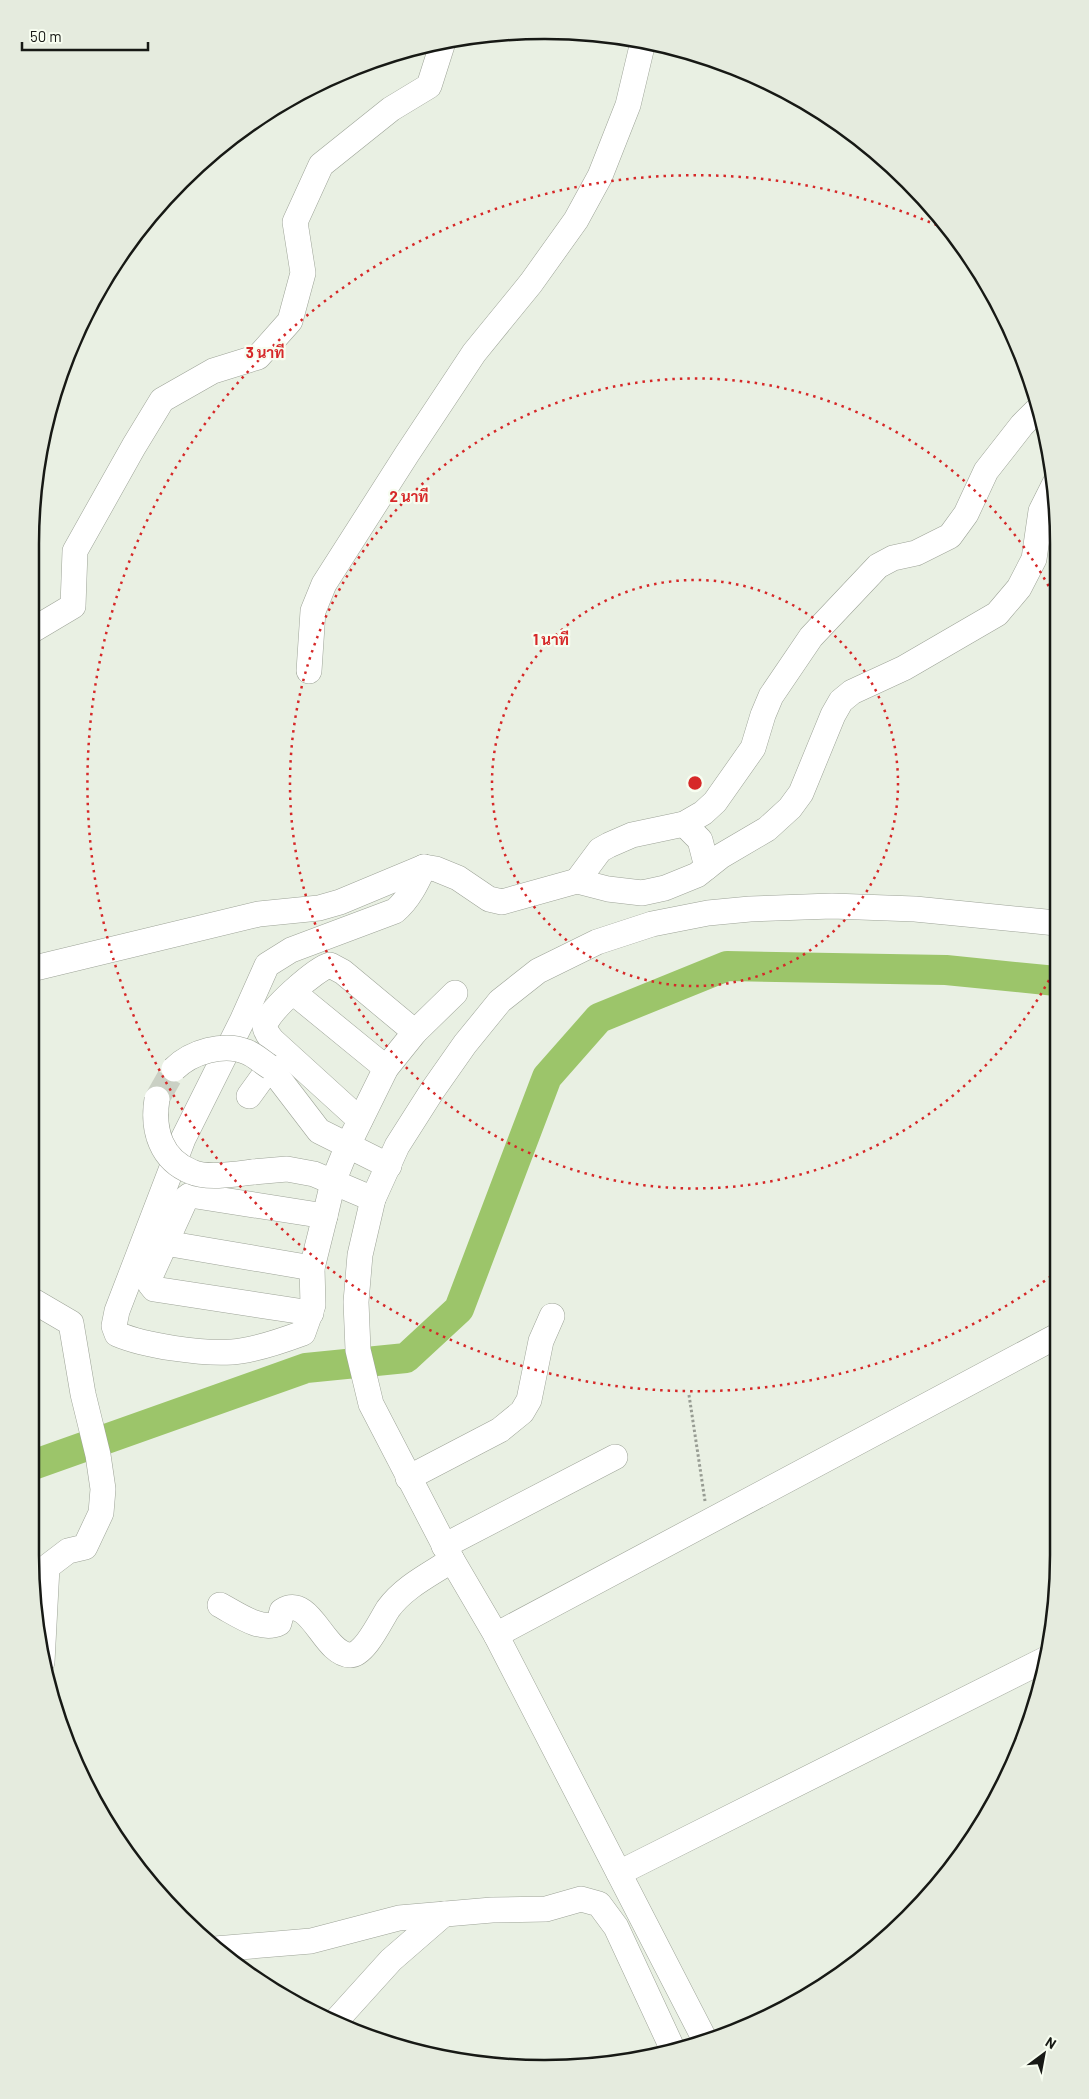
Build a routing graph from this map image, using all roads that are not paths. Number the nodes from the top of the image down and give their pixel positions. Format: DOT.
graph roads {
  1 [pos="642,48"];
  2 [pos="441,49"];
  3 [pos="1033,414"];
  4 [pos="1048,497"];
  5 [pos="39,626"];
  6 [pos="310,671"];
  7 [pos="684,824"];
  8 [pos="707,867"];
  9 [pos="424,868"];
  10 [pos="577,881"];
  11 [pos="686,881"];
  12 [pos="708,913"];
  13 [pos="1050,922"];
  14 [pos="39,967"];
  15 [pos="293,992"];
  16 [pos="455,993"];
  17 [pos="415,1032"];
  18 [pos="270,1067"];
  19 [pos="386,1068"];
  20 [pos="174,1069"];
  21 [pos="249,1096"];
  22 [pos="157,1099"];
  23 [pos="360,1120"];
  24 [pos="348,1146"];
  25 [pos="389,1166"];
  26 [pos="333,1182"];
  27 [pos="373,1199"];
  28 [pos="324,1216"];
  29 [pos="165,1244"];
  30 [pos="312,1268"];
  31 [pos="39,1305"];
  32 [pos="311,1312"];
  33 [pos="552,1316"];
  34 [pos="1050,1340"];
  35 [pos="615,1457"];
  36 [pos="408,1478"];
  37 [pos="448,1553"];
  38 [pos="220,1605"];
  39 [pos="43,1623"];
  40 [pos="496,1635"];
  41 [pos="1039,1663"];
  42 [pos="619,1873"];
  43 [pos="444,1914"];
  44 [pos="226,1947"];
  45 [pos="340,2017"];
  46 [pos="702,2035"];
  47 [pos="670,2044"];
  1 -- 6 [label="street"];
  2 -- 5 [label="street"];
  3 -- 7 [label="street"];
  4 -- 8 [label="street"];
  7 -- 8 [label="street"];
  7 -- 10 [label="street"];
  8 -- 11 [label="street"];
  9 -- 10 [label="street"];
  9 -- 14 [label="street"];
  9 -- 32 [label="street"];
  10 -- 11 [label="street"];
  11 -- 12 [label="street"];
  12 -- 13 [label="street"];
  12 -- 25 [label="street"];
  15 -- 17 [label="street"];
  15 -- 19 [label="street"];
  15 -- 23 [label="street"];
  16 -- 17 [label="street"];
  17 -- 19 [label="street"];
  18 -- 20 [label="street, bridge"];
  18 -- 21 [label="street"];
  18 -- 24 [label="street"];
  19 -- 23 [label="street"];
  22 -- 26 [label="street, bridge"];
  23 -- 24 [label="street"];
  24 -- 25 [label="street"];
  24 -- 26 [label="street"];
  25 -- 27 [label="street"];
  26 -- 27 [label="street"];
  26 -- 28 [label="street"];
  27 -- 36 [label="street"];
  28 -- 29 [label="street"];
  28 -- 30 [label="street"];
  29 -- 30 [label="street"];
  29 -- 32 [label="street"];
  30 -- 32 [label="street"];
  31 -- 39 [label="street"];
  33 -- 36 [label="street"];
  34 -- 40 [label="street"];
  35 -- 37 [label="street"];
  36 -- 37 [label="street"];
  37 -- 38 [label="street"];
  37 -- 40 [label="street"];
  40 -- 42 [label="street"];
  41 -- 42 [label="street"];
  42 -- 46 [label="street"];
  43 -- 44 [label="street"];
  43 -- 45 [label="street"];
  43 -- 47 [label="street"];
}
